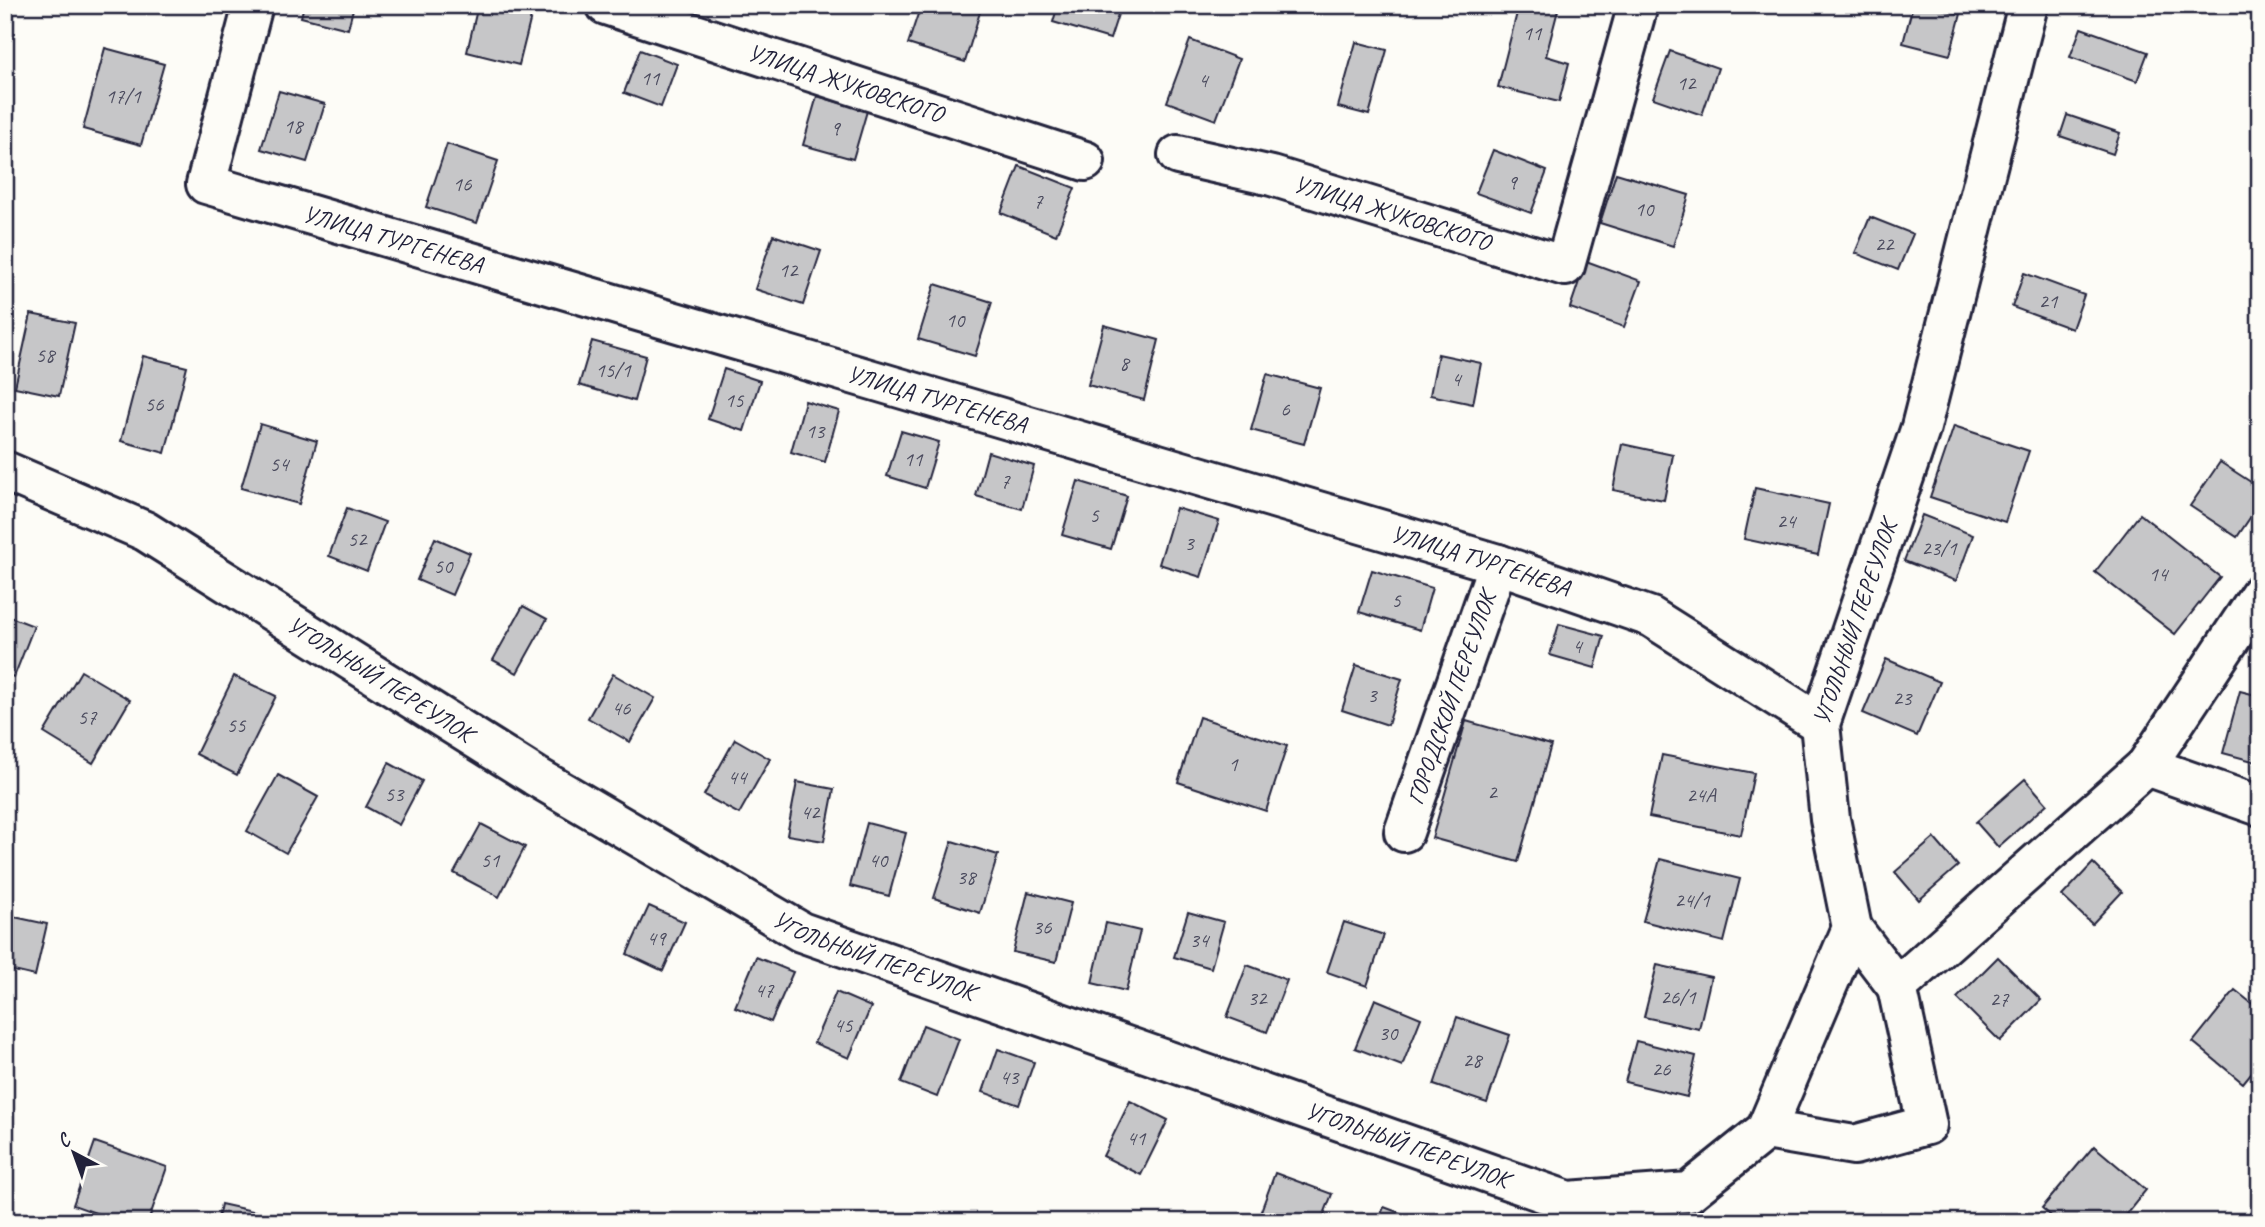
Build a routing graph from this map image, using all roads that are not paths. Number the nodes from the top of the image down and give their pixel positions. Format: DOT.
graph roads {
  1 [pos="253,5"];
  2 [pos="606,5"];
  3 [pos="1638,5"];
  4 [pos="2028,5"];
  5 [pos="1178,155"];
  6 [pos="1085,161"];
  7 [pos="5,471"];
  8 [pos="1498,564"];
  9 [pos="2260,594"];
  10 [pos="1820,724"];
  11 [pos="2146,766"];
  12 [pos="2260,806"];
  13 [pos="1404,832"];
  14 [pos="1852,928"];
  15 [pos="1897,987"];
  16 [pos="1766,1130"];
  1 -- 8 [label="street, УЛИЦА ТУРГЕНЕВА"];
  2 -- 6 [label="street, УЛИЦА ЖУКОВСКОГО"];
  3 -- 5 [label="street, УЛИЦА ЖУКОВСКОГО"];
  4 -- 10 [label="street, УГОЛЬНЫЙ ПЕРЕУЛОК"];
  7 -- 16 [label="street, УГОЛЬНЫЙ ПЕРЕУЛОК"];
  8 -- 10 [label="street, УЛИЦА ТУРГЕНЕВА"];
  8 -- 13 [label="street, ГОРОДСКОЙ ПЕРЕУЛОК"];
  9 -- 11 [label="street"];
  10 -- 14 [label="street, УГОЛЬНЫЙ ПЕРЕУЛОК"];
  11 -- 12 [label="street"];
  11 -- 15 [label="street"];
  14 -- 15 [label="street"];
  14 -- 16 [label="street, УГОЛЬНЫЙ ПЕРЕУЛОК"];
  15 -- 16 [label="street"];
}
